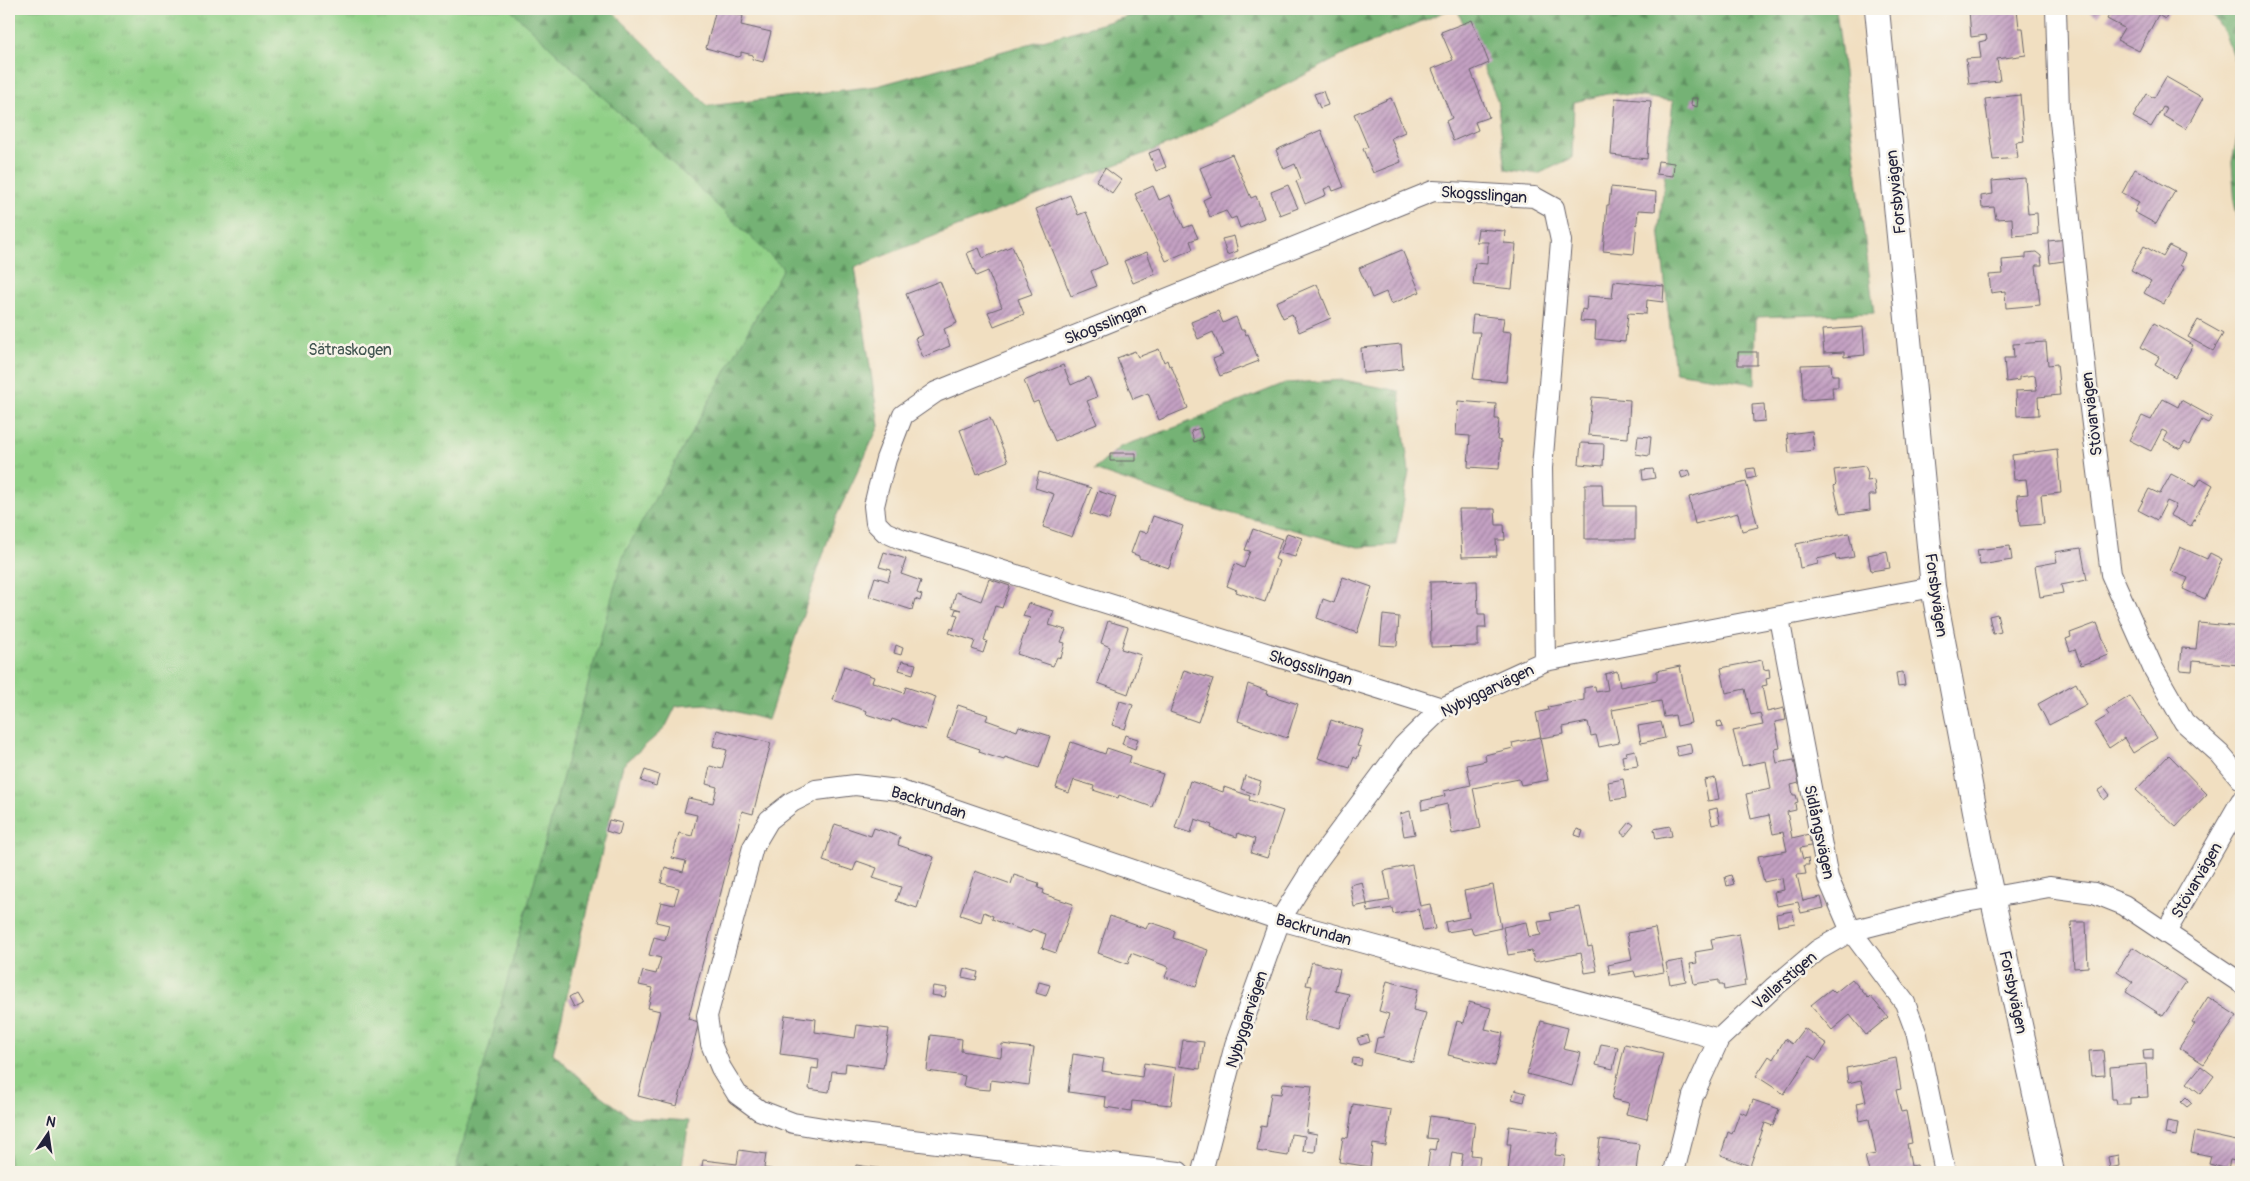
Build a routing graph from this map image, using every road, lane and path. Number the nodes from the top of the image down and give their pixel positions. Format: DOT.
graph roads {
  1 [pos="1877,9"];
  2 [pos="2056,9"];
  3 [pos="1933,587"];
  4 [pos="1779,618"];
  5 [pos="1545,661"];
  6 [pos="1442,708"];
  7 [pos="2241,779"];
  8 [pos="2241,801"];
  9 [pos="1994,896"];
  10 [pos="1280,920"];
  11 [pos="1851,931"];
  12 [pos="2166,932"];
  13 [pos="2241,984"];
  14 [pos="1719,1039"];
  15 [pos="1179,1172"];
  16 [pos="1202,1172"];
  17 [pos="1674,1172"];
  18 [pos="1946,1172"];
  19 [pos="2052,1172"];
  1 -- 3 [label="street, Forsbyvägen"];
  2 -- 7 [label="street, Stövarvägen"];
  3 -- 4 [label="street, Nybyggarvägen"];
  3 -- 9 [label="street, Forsbyvägen"];
  4 -- 5 [label="street, Nybyggarvägen"];
  4 -- 11 [label="street, Sidlångsvägen"];
  5 -- 6 [label="street, Nybyggarvägen"];
  5 -- 6 [label="street, Skogsslingan"];
  6 -- 10 [label="street, Nybyggarvägen"];
  8 -- 12 [label="street, Stövarvägen"];
  9 -- 11 [label="street, Vallarstigen"];
  9 -- 12 [label="street, Vallarstigen"];
  9 -- 19 [label="street, Forsbyvägen"];
  10 -- 14 [label="street, Backrundan"];
  10 -- 15 [label="street, Backrundan"];
  10 -- 16 [label="street, Nybyggarvägen"];
  11 -- 14 [label="street, Vallarstigen"];
  11 -- 18 [label="street, Sidlångsvägen"];
  12 -- 13 [label="street, Vallarstigen"];
  14 -- 17 [label="street, Vallarstigen"];
}
